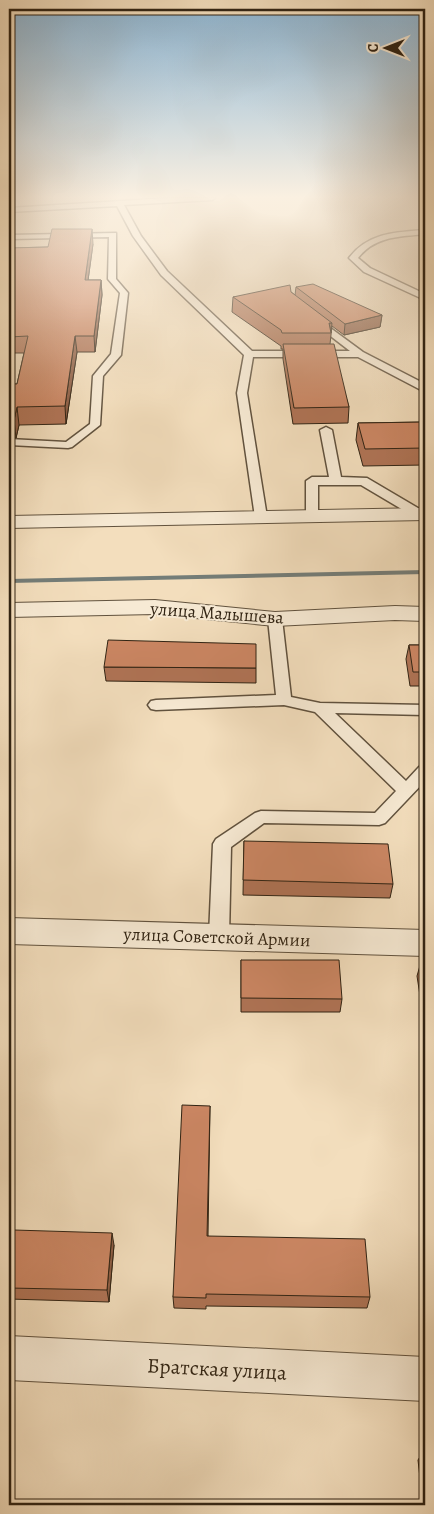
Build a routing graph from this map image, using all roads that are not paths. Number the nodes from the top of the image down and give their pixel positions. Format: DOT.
graph roads {
  1 [pos="112,269"];
  2 [pos="161,269"];
  3 [pos="365,269"];
  4 [pos="425,297"];
  5 [pos="308,315"];
  6 [pos="249,354"];
  7 [pos="360,354"];
  8 [pos="425,388"];
  9 [pos="326,430"];
  10 [pos="9,442"];
  11 [pos="336,481"];
  12 [pos="422,514"];
  13 [pos="312,516"];
  14 [pos="261,517"];
  15 [pos="9,522"];
  16 [pos="9,610"];
  17 [pos="425,614"];
  18 [pos="275,619"];
  19 [pos="284,700"];
  20 [pos="156,705"];
  21 [pos="320,708"];
  22 [pos="425,710"];
  23 [pos="425,771"];
  24 [pos="406,791"];
  25 [pos="9,931"];
  26 [pos="219,936"];
  27 [pos="425,943"];
  28 [pos="9,1358"];
  29 [pos="425,1379"];
  1 -- 10 [label="lane"];
  2 -- 6 [label="lane"];
  3 -- 4 [label="lane"];
  5 -- 7 [label="lane"];
  6 -- 7 [label="lane"];
  6 -- 14 [label="lane"];
  7 -- 8 [label="lane"];
  9 -- 11 [label="lane"];
  11 -- 12 [label="lane"];
  11 -- 13 [label="lane"];
  12 -- 13 [label="street"];
  13 -- 14 [label="street"];
  14 -- 15 [label="street"];
  16 -- 18 [label="street, улица Малышева"];
  17 -- 18 [label="street, улица Малышева"];
  18 -- 19 [label="lane"];
  19 -- 20 [label="lane"];
  19 -- 21 [label="lane"];
  21 -- 22 [label="lane"];
  21 -- 24 [label="lane"];
  23 -- 24 [label="lane"];
  24 -- 26 [label="lane"];
  25 -- 26 [label="street, улица Советской Армии"];
  26 -- 27 [label="street, улица Советской Армии"];
  28 -- 29 [label="street, Братская улица"];
}
